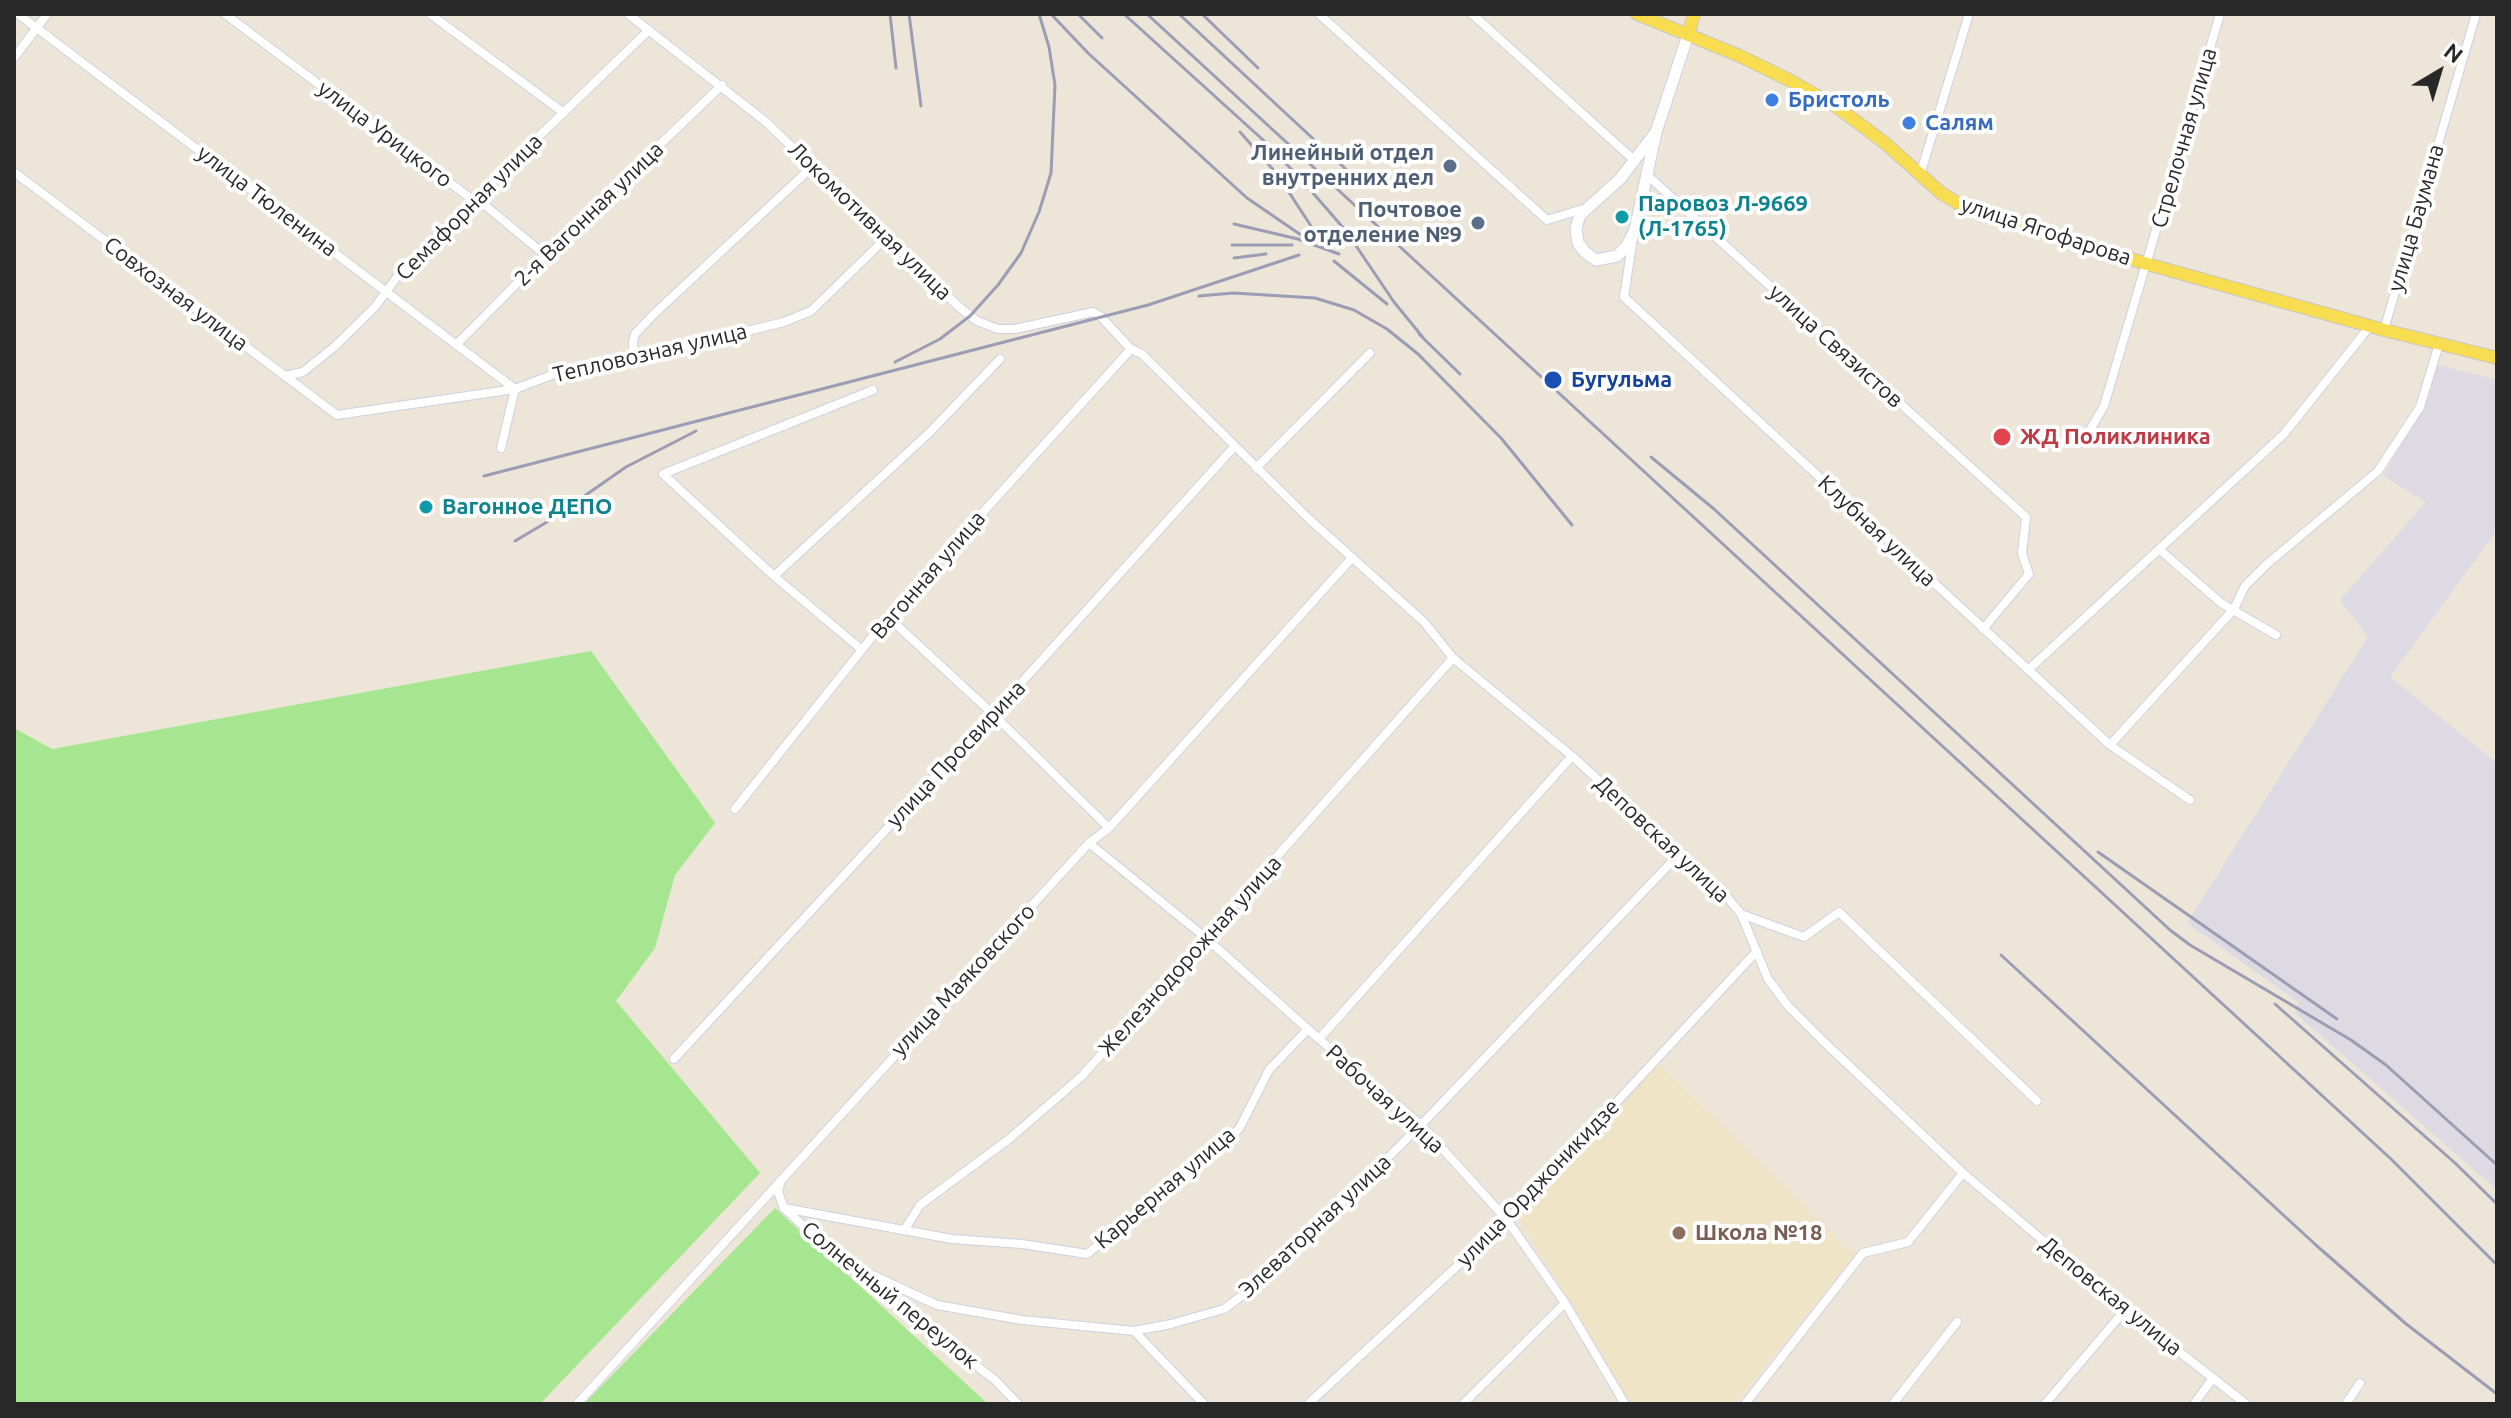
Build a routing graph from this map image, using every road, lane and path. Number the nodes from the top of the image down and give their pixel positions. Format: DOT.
graph roads {
  1 [pos="18,14"];
  2 [pos="47,14"];
  3 [pos="225,14"];
  4 [pos="430,14"];
  5 [pos="628,14"];
  6 [pos="1319,14"];
  7 [pos="1472,14"];
  8 [pos="1637,14"];
  9 [pos="1694,14"];
  10 [pos="1969,14"];
  11 [pos="2220,14"];
  12 [pos="2476,14"];
  13 [pos="37,28"];
  14 [pos="649,30"];
  15 [pos="1688,35"];
  16 [pos="14,58"];
  17 [pos="722,85"];
  18 [pos="564,113"];
  19 [pos="1656,132"];
  20 [pos="1634,160"];
  21 [pos="813,166"];
  22 [pos="14,172"];
  23 [pos="1647,175"];
  24 [pos="1920,175"];
  25 [pos="473,200"];
  26 [pos="1583,209"];
  27 [pos="1635,230"];
  28 [pos="886,238"];
  29 [pos="545,255"];
  30 [pos="2147,264"];
  31 [pos="386,291"];
  32 [pos="2370,326"];
  33 [pos="2384,330"];
  34 [pos="457,344"];
  35 [pos="2439,344"];
  36 [pos="1131,349"];
  37 [pos="1370,353"];
  38 [pos="2497,358"];
  39 [pos="634,359"];
  40 [pos="1000,359"];
  41 [pos="285,376"];
  42 [pos="515,389"];
  43 [pos="873,390"];
  44 [pos="337,415"];
  45 [pos="2083,442"];
  46 [pos="1234,447"];
  47 [pos="501,448"];
  48 [pos="1256,468"];
  49 [pos="2160,550"];
  50 [pos="1351,559"];
  51 [pos="774,576"];
  52 [pos="2234,609"];
  53 [pos="888,617"];
  54 [pos="1983,629"];
  55 [pos="2276,635"];
  56 [pos="862,650"];
  57 [pos="1453,658"];
  58 [pos="2028,670"];
  59 [pos="993,714"];
  60 [pos="2110,745"];
  61 [pos="1572,756"];
  62 [pos="2190,800"];
  63 [pos="735,809"];
  64 [pos="1109,828"];
  65 [pos="1089,843"];
  66 [pos="1680,853"];
  67 [pos="1741,914"];
  68 [pos="1206,938"];
  69 [pos="1757,951"];
  70 [pos="1308,1029"];
  71 [pos="1319,1039"];
  72 [pos="674,1059"];
  73 [pos="2037,1101"];
  74 [pos="1421,1125"];
  75 [pos="1963,1173"];
  76 [pos="782,1178"];
  77 [pos="784,1208"];
  78 [pos="1507,1220"];
  79 [pos="905,1229"];
  80 [pos="840,1260"];
  81 [pos="1565,1303"];
  82 [pos="2125,1310"];
  83 [pos="1957,1322"];
  84 [pos="1134,1331"];
  85 [pos="2213,1378"];
  86 [pos="2360,1383"];
  87 [pos="1623,1403"];
  88 [pos="577,1404"];
  89 [pos="1018,1404"];
  90 [pos="1204,1404"];
  91 [pos="1308,1404"];
  92 [pos="1463,1404"];
  93 [pos="1745,1404"];
  94 [pos="1893,1404"];
  95 [pos="2045,1404"];
  96 [pos="2194,1404"];
  97 [pos="2246,1404"];
  98 [pos="2346,1404"];
  1 -- 13 [label="street, улица Тюленина"];
  2 -- 13 [label="street"];
  3 -- 25 [label="street, улица Урицкого"];
  4 -- 18 [label="street"];
  5 -- 14 [label="street, Локомотивная улица"];
  6 -- 26 [label="street"];
  7 -- 20 [label="street"];
  8 -- 15 [label="main road, улица Ягофарова"];
  9 -- 15 [label="main road"];
  10 -- 24 [label="street"];
  11 -- 30 [label="street, Стрелочная улица"];
  12 -- 33 [label="street, улица Баумана"];
  13 -- 16 [label="street"];
  13 -- 31 [label="street, улица Тюленина"];
  14 -- 17 [label="street, Локомотивная улица"];
  14 -- 18 [label="street, Семафорная улица"];
  15 -- 19 [label="street"];
  15 -- 24 [label="main road, улица Ягофарова"];
  17 -- 21 [label="street, Локомотивная улица"];
  17 -- 29 [label="street, 2-я Вагонная улица"];
  18 -- 25 [label="street, Семафорная улица"];
  19 -- 20 [label="street"];
  19 -- 23 [label="street"];
  20 -- 26 [label="street"];
  21 -- 28 [label="street, Локомотивная улица"];
  21 -- 39 [label="street"];
  22 -- 41 [label="street, Совхозная улица"];
  23 -- 27 [label="street"];
  23 -- 54 [label="street, улица Связистов"];
  24 -- 30 [label="main road, улица Ягофарова"];
  25 -- 29 [label="street, улица Урицкого"];
  25 -- 31 [label="street, Семафорная улица"];
  26 -- 27 [label="street"];
  27 -- 54 [label="street, Клубная улица"];
  28 -- 36 [label="street, Локомотивная улица"];
  28 -- 39 [label="street, Тепловозная улица"];
  29 -- 34 [label="street, 2-я Вагонная улица"];
  30 -- 32 [label="main road, улица Ягофарова"];
  30 -- 45 [label="street, Стрелочная улица"];
  31 -- 34 [label="street, улица Тюленина"];
  31 -- 41 [label="street, Семафорная улица"];
  32 -- 33 [label="main road, улица Ягофарова"];
  32 -- 49 [label="street"];
  33 -- 35 [label="main road, улица Ягофарова"];
  34 -- 42 [label="street, улица Тюленина"];
  35 -- 38 [label="main road, улица Ягофарова"];
  35 -- 52 [label="street"];
  36 -- 46 [label="street, Деповская улица"];
  36 -- 53 [label="street, Вагонная улица"];
  37 -- 48 [label="street"];
  39 -- 42 [label="street, Тепловозная улица"];
  40 -- 51 [label="street"];
  41 -- 44 [label="street, Совхозная улица"];
  42 -- 44 [label="street, Тепловозная улица"];
  42 -- 47 [label="street"];
  43 -- 51 [label="street"];
  46 -- 48 [label="street, Деповская улица"];
  46 -- 59 [label="street, улица Просвирина"];
  48 -- 50 [label="street, Деповская улица"];
  49 -- 52 [label="street"];
  49 -- 58 [label="street"];
  50 -- 57 [label="street, Деповская улица"];
  50 -- 64 [label="street, улица Маяковского"];
  51 -- 56 [label="street"];
  52 -- 55 [label="street"];
  52 -- 60 [label="street"];
  53 -- 56 [label="street, Вагонная улица"];
  53 -- 59 [label="street"];
  54 -- 58 [label="street, Клубная улица"];
  56 -- 63 [label="street, Вагонная улица"];
  57 -- 61 [label="street, Деповская улица"];
  57 -- 68 [label="street, Железнодорожная улица"];
  58 -- 60 [label="street, Клубная улица"];
  59 -- 64 [label="street"];
  59 -- 72 [label="street, улица Просвирина"];
  60 -- 62 [label="street, Клубная улица"];
  61 -- 66 [label="street, Деповская улица"];
  61 -- 71 [label="street"];
  64 -- 65 [label="street, улица Маяковского"];
  65 -- 68 [label="street, Рабочая улица"];
  65 -- 76 [label="street, улица Маяковского"];
  66 -- 67 [label="street, Деповская улица"];
  66 -- 74 [label="street, Элеваторная улица"];
  67 -- 69 [label="street, Деповская улица"];
  67 -- 73 [label="street"];
  68 -- 70 [label="street, Рабочая улица"];
  68 -- 79 [label="street, Железнодорожная улица"];
  69 -- 75 [label="street, Деповская улица"];
  69 -- 78 [label="street, улица Орджоникидзе"];
  70 -- 71 [label="street, Рабочая улица"];
  70 -- 79 [label="street, Карьерная улица"];
  71 -- 74 [label="street, Рабочая улица"];
  74 -- 78 [label="street, Рабочая улица"];
  74 -- 84 [label="street, Элеваторная улица"];
  75 -- 82 [label="street, Деповская улица"];
  75 -- 93 [label="street"];
  76 -- 77 [label="street, Солнечный переулок"];
  76 -- 88 [label="street, улица Маяковского"];
  77 -- 79 [label="street, Карьерная улица"];
  77 -- 80 [label="street, Солнечный переулок"];
  78 -- 81 [label="street, Рабочая улица"];
  78 -- 91 [label="street, улица Орджоникидзе"];
  80 -- 84 [label="street, Элеваторная улица"];
  80 -- 89 [label="street, Солнечный переулок"];
  81 -- 87 [label="street, Рабочая улица"];
  81 -- 92 [label="street"];
  82 -- 85 [label="street, Деповская улица"];
  82 -- 95 [label="street"];
  83 -- 94 [label="street"];
  84 -- 90 [label="street"];
  85 -- 96 [label="street"];
  85 -- 97 [label="street, Деповская улица"];
  86 -- 98 [label="street"];
}
